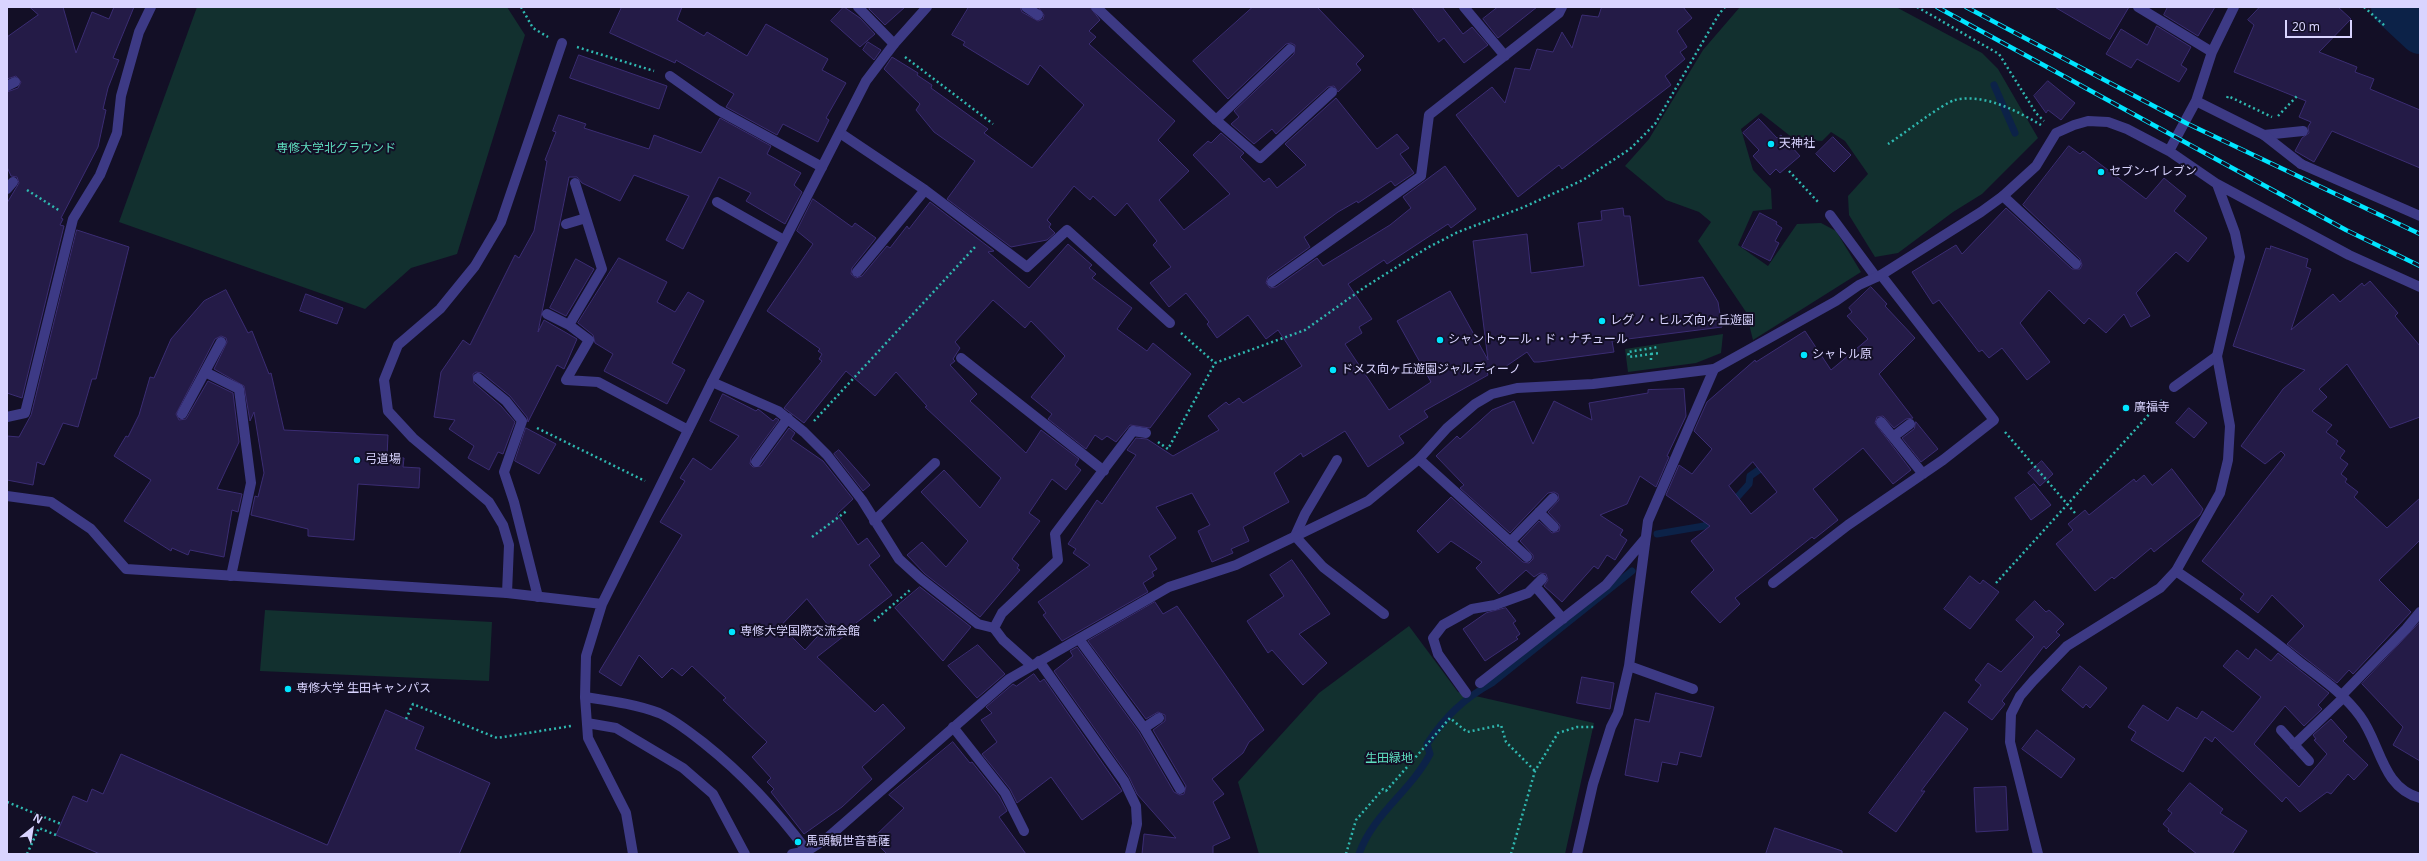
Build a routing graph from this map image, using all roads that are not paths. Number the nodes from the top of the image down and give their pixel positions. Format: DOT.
graph roads {
  1 [pos="150,7"];
  2 [pos="858,7"];
  3 [pos="927,7"];
  4 [pos="1026,7"];
  5 [pos="1096,7"];
  6 [pos="1464,7"];
  7 [pos="1562,7"];
  8 [pos="2138,7"];
  9 [pos="2234,7"];
  10 [pos="1038,15"];
  11 [pos="562,43"];
  12 [pos="893,45"];
  13 [pos="1290,50"];
  14 [pos="2212,52"];
  15 [pos="1505,56"];
  16 [pos="670,76"];
  17 [pos="1332,92"];
  18 [pos="2196,101"];
  19 [pos="1216,120"];
  20 [pos="2303,131"];
  21 [pos="840,133"];
  22 [pos="2264,135"];
  23 [pos="2169,151"];
  24 [pos="822,167"];
  25 [pos="575,183"];
  26 [pos="2217,184"];
  27 [pos="925,190"];
  28 [pos="2003,196"];
  29 [pos="717,202"];
  30 [pos="1830,215"];
  31 [pos="2420,216"];
  32 [pos="586,218"];
  33 [pos="566,224"];
  34 [pos="784,240"];
  35 [pos="2076,264"];
  36 [pos="857,272"];
  37 [pos="1878,276"];
  38 [pos="1272,282"];
  39 [pos="2420,287"];
  40 [pos="547,314"];
  41 [pos="1170,323"];
  42 [pos="569,325"];
  43 [pos="221,342"];
  44 [pos="2217,356"];
  45 [pos="961,358"];
  46 [pos="1714,369"];
  47 [pos="205,372"];
  48 [pos="478,378"];
  49 [pos="712,382"];
  50 [pos="2174,387"];
  51 [pos="182,414"];
  52 [pos="7,417"];
  53 [pos="788,418"];
  54 [pos="1881,422"];
  55 [pos="1910,424"];
  56 [pos="688,430"];
  57 [pos="1146,433"];
  58 [pos="1893,437"];
  59 [pos="1419,459"];
  60 [pos="1337,460"];
  61 [pos="756,462"];
  62 [pos="935,463"];
  63 [pos="1104,471"];
  64 [pos="1923,474"];
  65 [pos="7,496"];
  66 [pos="1553,498"];
  67 [pos="1539,512"];
  68 [pos="874,521"];
  69 [pos="1554,527"];
  70 [pos="1295,536"];
  71 [pos="1645,539"];
  72 [pos="1510,542"];
  73 [pos="1526,557"];
  74 [pos="2176,571"];
  75 [pos="231,576"];
  76 [pos="1772,583"];
  77 [pos="508,593"];
  78 [pos="538,597"];
  79 [pos="602,604"];
  80 [pos="2420,612"];
  81 [pos="1384,614"];
  82 [pos="1562,619"];
  83 [pos="994,628"];
  84 [pos="1079,639"];
  85 [pos="1035,663"];
  86 [pos="1629,666"];
  87 [pos="1480,683"];
  88 [pos="1693,689"];
  89 [pos="1466,693"];
  90 [pos="2343,696"];
  91 [pos="585,697"];
  92 [pos="1159,718"];
  93 [pos="587,723"];
  94 [pos="953,727"];
  95 [pos="1144,728"];
  96 [pos="2281,730"];
  97 [pos="2294,745"];
  98 [pos="2309,761"];
  99 [pos="1180,789"];
  100 [pos="2420,798"];
  101 [pos="1024,831"];
  102 [pos="807,851"];
  103 [pos="633,854"];
  104 [pos="745,854"];
  105 [pos="792,854"];
  106 [pos="1130,854"];
  107 [pos="1577,854"];
  108 [pos="2038,854"];
  1 -- 52 [label="street"];
  2 -- 12 [label="street"];
  3 -- 12 [label="street"];
  4 -- 10 [label="street"];
  5 -- 19 [label="street"];
  6 -- 15 [label="street"];
  7 -- 15 [label="street"];
  8 -- 14 [label="street"];
  9 -- 14 [label="street"];
  11 -- 77 [label="street"];
  12 -- 21 [label="street"];
  13 -- 19 [label="street"];
  14 -- 18 [label="street"];
  15 -- 38 [label="street"];
  16 -- 24 [label="street"];
  17 -- 19 [label="street"];
  18 -- 22 [label="street"];
  18 -- 23 [label="street"];
  20 -- 22 [label="street"];
  21 -- 24 [label="street"];
  21 -- 27 [label="street"];
  22 -- 31 [label="street"];
  23 -- 26 [label="street"];
  23 -- 28 [label="street"];
  24 -- 34 [label="street"];
  25 -- 32 [label="street"];
  26 -- 39 [label="street"];
  26 -- 44 [label="street"];
  27 -- 36 [label="street"];
  27 -- 41 [label="street"];
  28 -- 35 [label="street"];
  28 -- 37 [label="street"];
  29 -- 34 [label="street"];
  30 -- 37 [label="street"];
  32 -- 33 [label="street"];
  32 -- 42 [label="street"];
  34 -- 49 [label="street"];
  37 -- 46 [label="street"];
  37 -- 64 [label="street"];
  40 -- 42 [label="street"];
  42 -- 56 [label="street"];
  43 -- 47 [label="street"];
  44 -- 50 [label="street"];
  44 -- 74 [label="street"];
  45 -- 63 [label="street"];
  46 -- 59 [label="street"];
  46 -- 71 [label="street"];
  47 -- 51 [label="street"];
  47 -- 75 [label="street"];
  48 -- 78 [label="street"];
  49 -- 53 [label="street"];
  49 -- 56 [label="street"];
  53 -- 61 [label="street"];
  53 -- 68 [label="street"];
  54 -- 58 [label="street"];
  55 -- 58 [label="street"];
  56 -- 79 [label="street"];
  57 -- 63 [label="street"];
  58 -- 64 [label="street"];
  59 -- 70 [label="street"];
  59 -- 72 [label="street"];
  60 -- 70 [label="street"];
  62 -- 68 [label="street"];
  63 -- 83 [label="street"];
  64 -- 76 [label="street"];
  65 -- 75 [label="street"];
  66 -- 67 [label="street"];
  67 -- 69 [label="street"];
  67 -- 72 [label="street"];
  68 -- 83 [label="street"];
  70 -- 81 [label="street"];
  70 -- 84 [label="street"];
  71 -- 82 [label="street"];
  71 -- 86 [label="street"];
  72 -- 73 [label="street"];
  74 -- 90 [label="street"];
  74 -- 108 [label="street"];
  75 -- 77 [label="street"];
  77 -- 78 [label="street"];
  78 -- 79 [label="street"];
  79 -- 91 [label="street"];
  80 -- 90 [label="street"];
  82 -- 87 [label="street"];
  82 -- 89 [label="street"];
  83 -- 85 [label="street"];
  84 -- 85 [label="street"];
  84 -- 95 [label="street"];
  85 -- 94 [label="street"];
  85 -- 106 [label="street"];
  86 -- 88 [label="street"];
  86 -- 107 [label="street"];
  90 -- 97 [label="street"];
  90 -- 100 [label="street"];
  91 -- 93 [label="street"];
  91 -- 102 [label="street"];
  92 -- 95 [label="street"];
  93 -- 103 [label="street"];
  93 -- 104 [label="street"];
  94 -- 101 [label="street"];
  94 -- 102 [label="street"];
  95 -- 99 [label="street"];
  96 -- 97 [label="street"];
  97 -- 98 [label="street"];
  102 -- 105 [label="street"];
}
